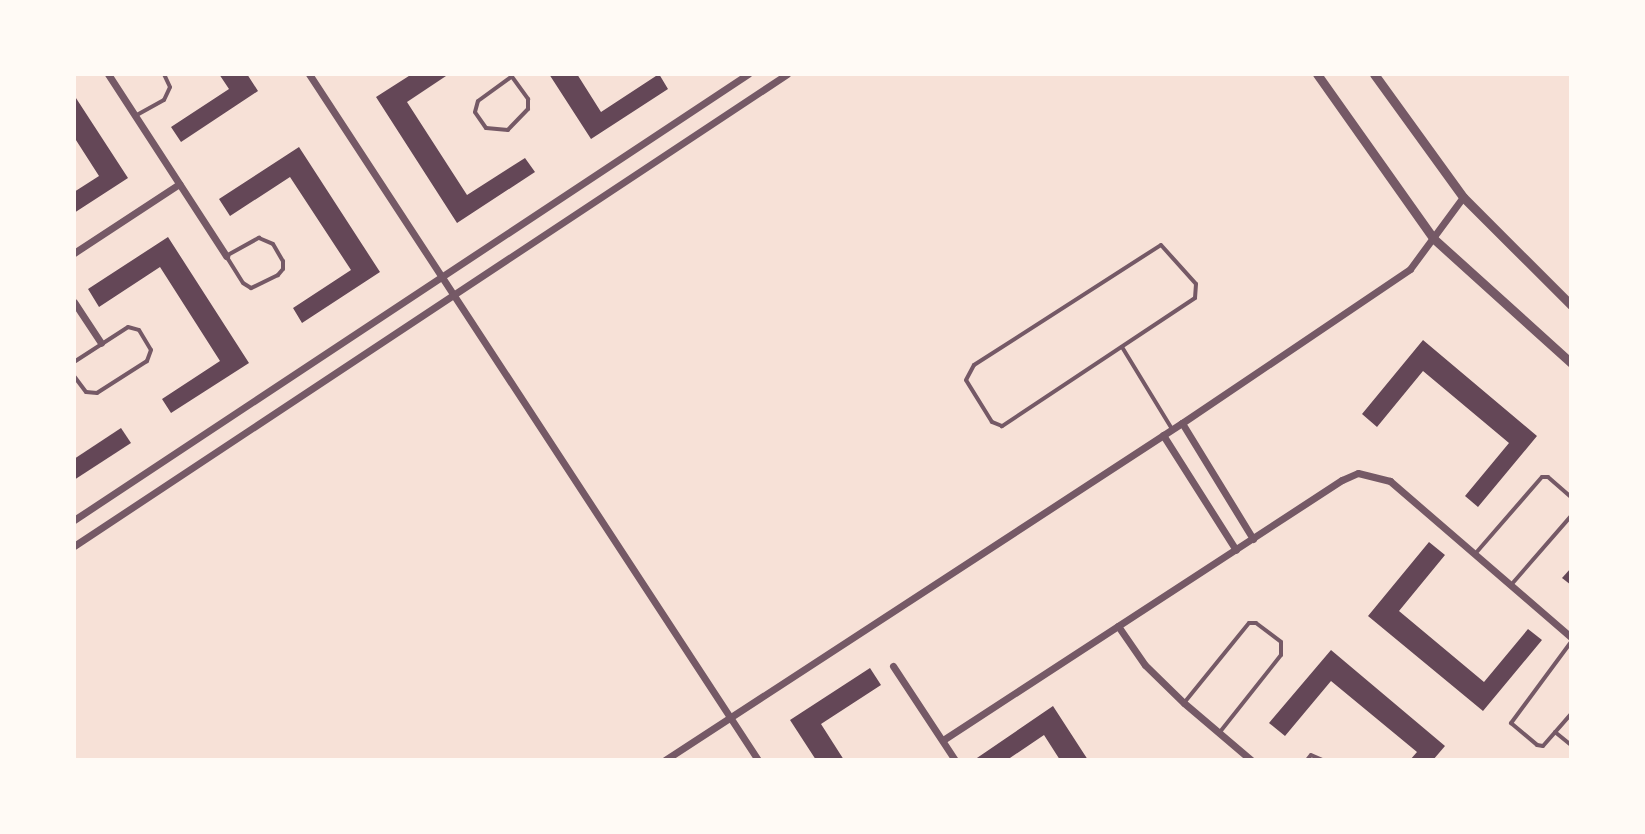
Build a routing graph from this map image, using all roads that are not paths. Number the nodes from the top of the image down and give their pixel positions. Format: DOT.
graph roads {
  1 [pos="164,74"];
  2 [pos="309,74"];
  3 [pos="748,74"];
  4 [pos="787,74"];
  5 [pos="1317,74"];
  6 [pos="1374,74"];
  7 [pos="111,75"];
  8 [pos="510,75"];
  9 [pos="135,116"];
  10 [pos="179,184"];
  11 [pos="1463,197"];
  12 [pos="1434,239"];
  13 [pos="74,253"];
  14 [pos="226,256"];
  15 [pos="442,277"];
  16 [pos="452,293"];
  17 [pos="74,302"];
  18 [pos="1571,305"];
  19 [pos="101,343"];
  20 [pos="1122,347"];
  21 [pos="74,362"];
  22 [pos="1571,363"];
  23 [pos="74,376"];
  24 [pos="1182,423"];
  25 [pos="1172,429"];
  26 [pos="1163,435"];
  27 [pos="1571,497"];
  28 [pos="1571,516"];
  29 [pos="74,520"];
  30 [pos="1253,539"];
  31 [pos="74,546"];
  32 [pos="1236,550"];
  33 [pos="1475,554"];
  34 [pos="1511,585"];
  35 [pos="1118,626"];
  36 [pos="1571,639"];
  37 [pos="893,666"];
  38 [pos="1184,703"];
  39 [pos="1571,714"];
  40 [pos="728,717"];
  41 [pos="1555,732"];
  42 [pos="1219,733"];
  43 [pos="943,740"];
  44 [pos="1571,745"];
  45 [pos="665,760"];
  46 [pos="758,760"];
  47 [pos="955,760"];
  48 [pos="1251,760"];
  49 [pos="1307,760"];
  50 [pos="1322,760"];
  1 -- 9 [label="lane"];
  2 -- 15 [label="street"];
  3 -- 15 [label="street"];
  4 -- 16 [label="street"];
  5 -- 12 [label="street"];
  6 -- 11 [label="street"];
  7 -- 9 [label="street"];
  8 -- 8 [label="lane"];
  9 -- 10 [label="street"];
  10 -- 13 [label="street"];
  10 -- 14 [label="street"];
  11 -- 12 [label="street"];
  11 -- 18 [label="street"];
  12 -- 22 [label="street"];
  12 -- 24 [label="street"];
  14 -- 14 [label="lane"];
  15 -- 16 [label="street"];
  15 -- 29 [label="street"];
  16 -- 31 [label="street"];
  16 -- 40 [label="street"];
  17 -- 19 [label="street"];
  19 -- 21 [label="lane"];
  19 -- 23 [label="lane"];
  20 -- 20 [label="lane"];
  20 -- 25 [label="lane"];
  24 -- 25 [label="street"];
  24 -- 30 [label="street"];
  25 -- 26 [label="street"];
  26 -- 32 [label="street"];
  26 -- 40 [label="street"];
  27 -- 33 [label="lane"];
  28 -- 34 [label="lane"];
  30 -- 32 [label="street"];
  30 -- 33 [label="street"];
  32 -- 35 [label="street"];
  33 -- 34 [label="street"];
  34 -- 36 [label="street"];
  35 -- 38 [label="street"];
  35 -- 43 [label="street"];
  36 -- 41 [label="lane"];
  37 -- 43 [label="street"];
  38 -- 42 [label="street"];
  38 -- 42 [label="lane"];
  39 -- 41 [label="lane"];
  40 -- 45 [label="street"];
  40 -- 46 [label="street"];
  41 -- 44 [label="lane"];
  42 -- 48 [label="street"];
  43 -- 47 [label="street"];
  49 -- 50 [label="lane"];
}
